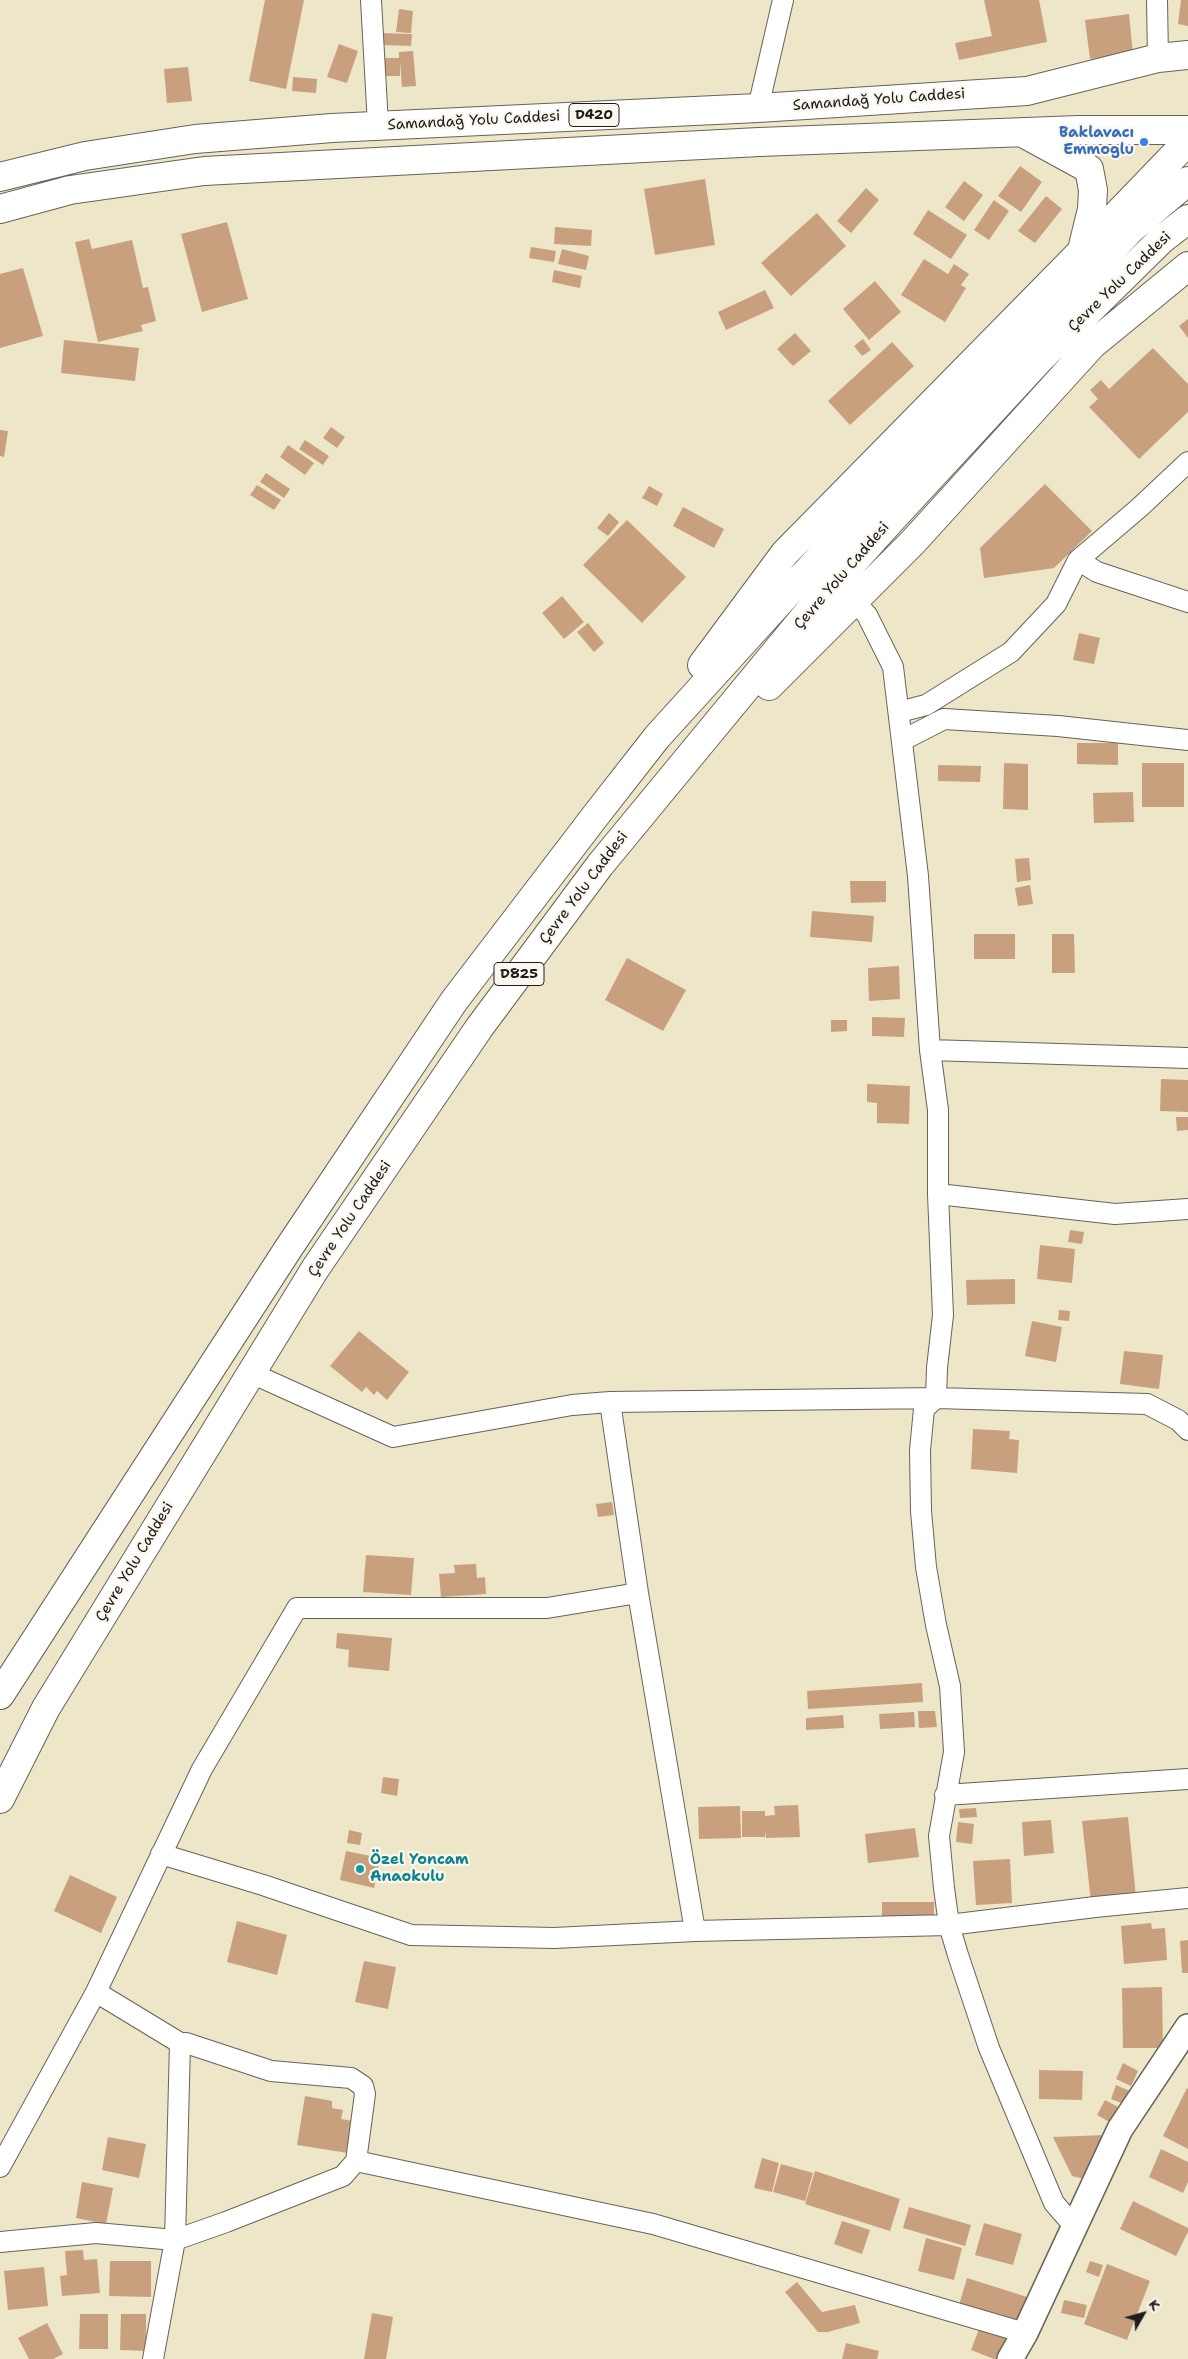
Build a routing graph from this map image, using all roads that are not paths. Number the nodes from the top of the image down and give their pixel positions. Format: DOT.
graph roads {
  1 [pos="372,0"];
  2 [pos="783,0"];
  3 [pos="1157,0"];
  4 [pos="1188,54"];
  5 [pos="1158,58"];
  6 [pos="758,108"];
  7 [pos="378,125"];
  8 [pos="1188,130"];
  9 [pos="1023,133"];
  10 [pos="1188,140"];
  11 [pos="0,177"];
  12 [pos="1188,181"];
  13 [pos="0,210"];
  14 [pos="1188,219"];
  15 [pos="1081,252"];
  16 [pos="1188,266"];
  17 [pos="1188,462"];
  18 [pos="1078,560"];
  19 [pos="853,600"];
  20 [pos="1188,602"];
  21 [pos="899,712"];
  22 [pos="657,737"];
  23 [pos="903,740"];
  24 [pos="1188,740"];
  25 [pos="685,762"];
  26 [pos="930,1050"];
  27 [pos="1188,1058"];
  28 [pos="938,1194"];
  29 [pos="1188,1209"];
  30 [pos="251,1373"];
  31 [pos="936,1398"];
  32 [pos="610,1402"];
  33 [pos="1188,1430"];
  34 [pos="638,1593"];
  35 [pos="0,1695"];
  36 [pos="1188,1779"];
  37 [pos="945,1795"];
  38 [pos="0,1799"];
  39 [pos="161,1854"];
  40 [pos="1188,1898"];
  41 [pos="950,1925"];
  42 [pos="695,1930"];
  43 [pos="96,1992"];
  44 [pos="1188,2027"];
  45 [pos="180,2043"];
  46 [pos="356,2161"];
  47 [pos="0,2167"];
  48 [pos="1074,2226"];
  49 [pos="175,2240"];
  50 [pos="0,2242"];
  51 [pos="1025,2333"];
  52 [pos="153,2359"];
  53 [pos="1010,2359"];
  1 -- 7 [label="street"];
  2 -- 6 [label="street"];
  3 -- 5 [label="street"];
  4 -- 5 [label="highway, Samandağ Yolu Caddesi / D420"];
  5 -- 6 [label="highway, Samandağ Yolu Caddesi / D420"];
  6 -- 7 [label="highway, Samandağ Yolu Caddesi / D420"];
  7 -- 11 [label="highway, Samandağ Yolu Caddesi / D420"];
  8 -- 9 [label="highway, D420"];
  9 -- 13 [label="highway, D420"];
  9 -- 15 [label="highway"];
  10 -- 15 [label="highway"];
  12 -- 22 [label="highway, Çevre Yolu Caddesi / D825"];
  14 -- 25 [label="highway, Çevre Yolu Caddesi / D825"];
  15 -- 22 [label="highway"];
  16 -- 19 [label="highway"];
  17 -- 18 [label="street"];
  18 -- 20 [label="street"];
  18 -- 21 [label="street"];
  19 -- 21 [label="street"];
  19 -- 25 [label="highway"];
  21 -- 23 [label="street"];
  22 -- 35 [label="highway, Çevre Yolu Caddesi / D825"];
  23 -- 24 [label="street"];
  23 -- 26 [label="street"];
  25 -- 30 [label="highway, Çevre Yolu Caddesi / D825"];
  26 -- 27 [label="street"];
  26 -- 28 [label="street"];
  28 -- 29 [label="street"];
  28 -- 31 [label="street"];
  30 -- 32 [label="street"];
  30 -- 38 [label="highway, Çevre Yolu Caddesi / D825"];
  31 -- 32 [label="street"];
  31 -- 33 [label="street"];
  31 -- 37 [label="street"];
  32 -- 34 [label="street"];
  34 -- 39 [label="street"];
  34 -- 42 [label="street"];
  36 -- 37 [label="street"];
  37 -- 41 [label="street"];
  39 -- 42 [label="street"];
  39 -- 43 [label="street"];
  40 -- 41 [label="street"];
  41 -- 42 [label="street"];
  41 -- 48 [label="street"];
  43 -- 45 [label="street"];
  43 -- 47 [label="street"];
  44 -- 48 [label="street"];
  45 -- 46 [label="street"];
  45 -- 49 [label="street"];
  46 -- 49 [label="street"];
  46 -- 51 [label="street"];
  48 -- 51 [label="street"];
  49 -- 50 [label="street"];
  49 -- 52 [label="street"];
  51 -- 53 [label="street"];
}
